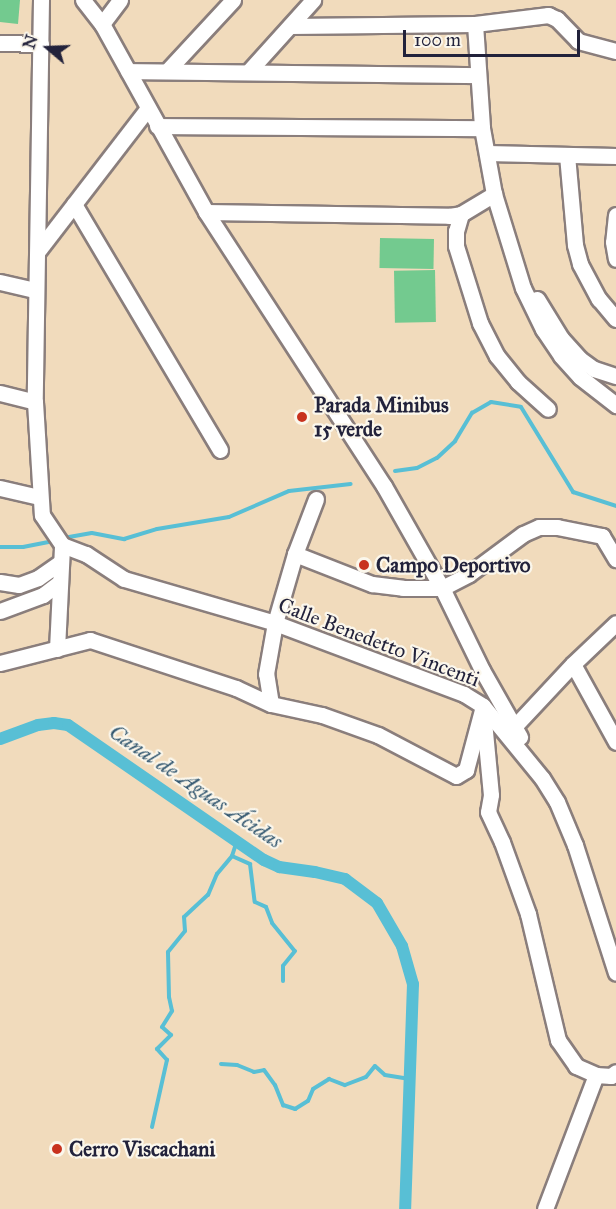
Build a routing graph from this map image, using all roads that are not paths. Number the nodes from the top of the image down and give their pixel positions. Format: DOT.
graph roads {
  1 [pos="41,0"];
  2 [pos="83,0"];
  3 [pos="120,0"];
  4 [pos="233,0"];
  5 [pos="313,0"];
  6 [pos="102,24"];
  7 [pos="475,24"];
  8 [pos="290,26"];
  9 [pos="0,43"];
  10 [pos="41,44"];
  11 [pos="616,51"];
  12 [pos="128,71"];
  13 [pos="166,71"];
  14 [pos="249,71"];
  15 [pos="478,75"];
  16 [pos="148,108"];
  17 [pos="158,126"];
  18 [pos="482,128"];
  19 [pos="487,153"];
  20 [pos="567,155"];
  21 [pos="616,156"];
  22 [pos="494,194"];
  23 [pos="74,204"];
  24 [pos="206,212"];
  25 [pos="461,214"];
  26 [pos="616,215"];
  27 [pos="38,251"];
  28 [pos="616,259"];
  29 [pos="0,282"];
  30 [pos="524,288"];
  31 [pos="35,290"];
  32 [pos="616,319"];
  33 [pos="616,376"];
  34 [pos="0,393"];
  35 [pos="35,402"];
  36 [pos="616,405"];
  37 [pos="548,409"];
  38 [pos="220,450"];
  39 [pos="0,488"];
  40 [pos="39,497"];
  41 [pos="316,499"];
  42 [pos="62,545"];
  43 [pos="295,554"];
  44 [pos="616,559"];
  45 [pos="61,562"];
  46 [pos="0,582"];
  47 [pos="60,582"];
  48 [pos="442,588"];
  49 [pos="0,611"];
  50 [pos="275,623"];
  51 [pos="616,623"];
  52 [pos="57,649"];
  53 [pos="0,663"];
  54 [pos="573,664"];
  55 [pos="271,704"];
  56 [pos="483,706"];
  57 [pos="514,727"];
  58 [pos="616,741"];
  59 [pos="515,743"];
  60 [pos="612,952"];
  61 [pos="616,973"];
  62 [pos="616,1072"];
  63 [pos="596,1075"];
  64 [pos="545,1209"];
  1 -- 10 [label="street"];
  2 -- 6 [label="street"];
  3 -- 6 [label="street"];
  4 -- 13 [label="street"];
  5 -- 8 [label="street"];
  6 -- 12 [label="street"];
  7 -- 8 [label="street"];
  7 -- 11 [label="street"];
  7 -- 15 [label="street"];
  8 -- 14 [label="street"];
  9 -- 10 [label="street"];
  10 -- 27 [label="street"];
  12 -- 13 [label="street"];
  12 -- 16 [label="street"];
  13 -- 14 [label="street"];
  14 -- 15 [label="street"];
  15 -- 18 [label="street"];
  16 -- 17 [label="street"];
  16 -- 23 [label="street"];
  17 -- 18 [label="street"];
  17 -- 24 [label="street"];
  18 -- 19 [label="street"];
  19 -- 20 [label="street"];
  19 -- 22 [label="street"];
  20 -- 21 [label="street"];
  20 -- 32 [label="street"];
  22 -- 25 [label="street"];
  22 -- 30 [label="street"];
  23 -- 27 [label="street"];
  23 -- 38 [label="street"];
  24 -- 25 [label="street"];
  24 -- 48 [label="street"];
  25 -- 37 [label="street"];
  26 -- 28 [label="street"];
  27 -- 31 [label="street"];
  29 -- 31 [label="street"];
  30 -- 33 [label="street"];
  30 -- 36 [label="street"];
  31 -- 35 [label="street"];
  34 -- 35 [label="street"];
  35 -- 40 [label="street"];
  39 -- 40 [label="street"];
  40 -- 42 [label="street"];
  41 -- 43 [label="street"];
  42 -- 45 [label="street"];
  42 -- 50 [label="street, Calle Benedetto Vincenti"];
  43 -- 48 [label="street"];
  43 -- 50 [label="street"];
  44 -- 48 [label="street"];
  45 -- 46 [label="street"];
  45 -- 47 [label="street"];
  47 -- 49 [label="street"];
  47 -- 52 [label="street"];
  48 -- 57 [label="street"];
  50 -- 55 [label="street"];
  50 -- 56 [label="street, Calle Benedetto Vincenti"];
  51 -- 54 [label="street"];
  52 -- 53 [label="street"];
  52 -- 55 [label="street"];
  54 -- 57 [label="street"];
  54 -- 58 [label="street"];
  55 -- 56 [label="street"];
  56 -- 59 [label="street, Calle Benedetto Vincenti"];
  56 -- 63 [label="street"];
  57 -- 59 [label="street"];
  59 -- 60 [label="street, Calle Benedetto Vincenti"];
  60 -- 61 [label="street, Calle Benedetto Vincenti"];
  62 -- 63 [label="street"];
  63 -- 64 [label="street"];
}
